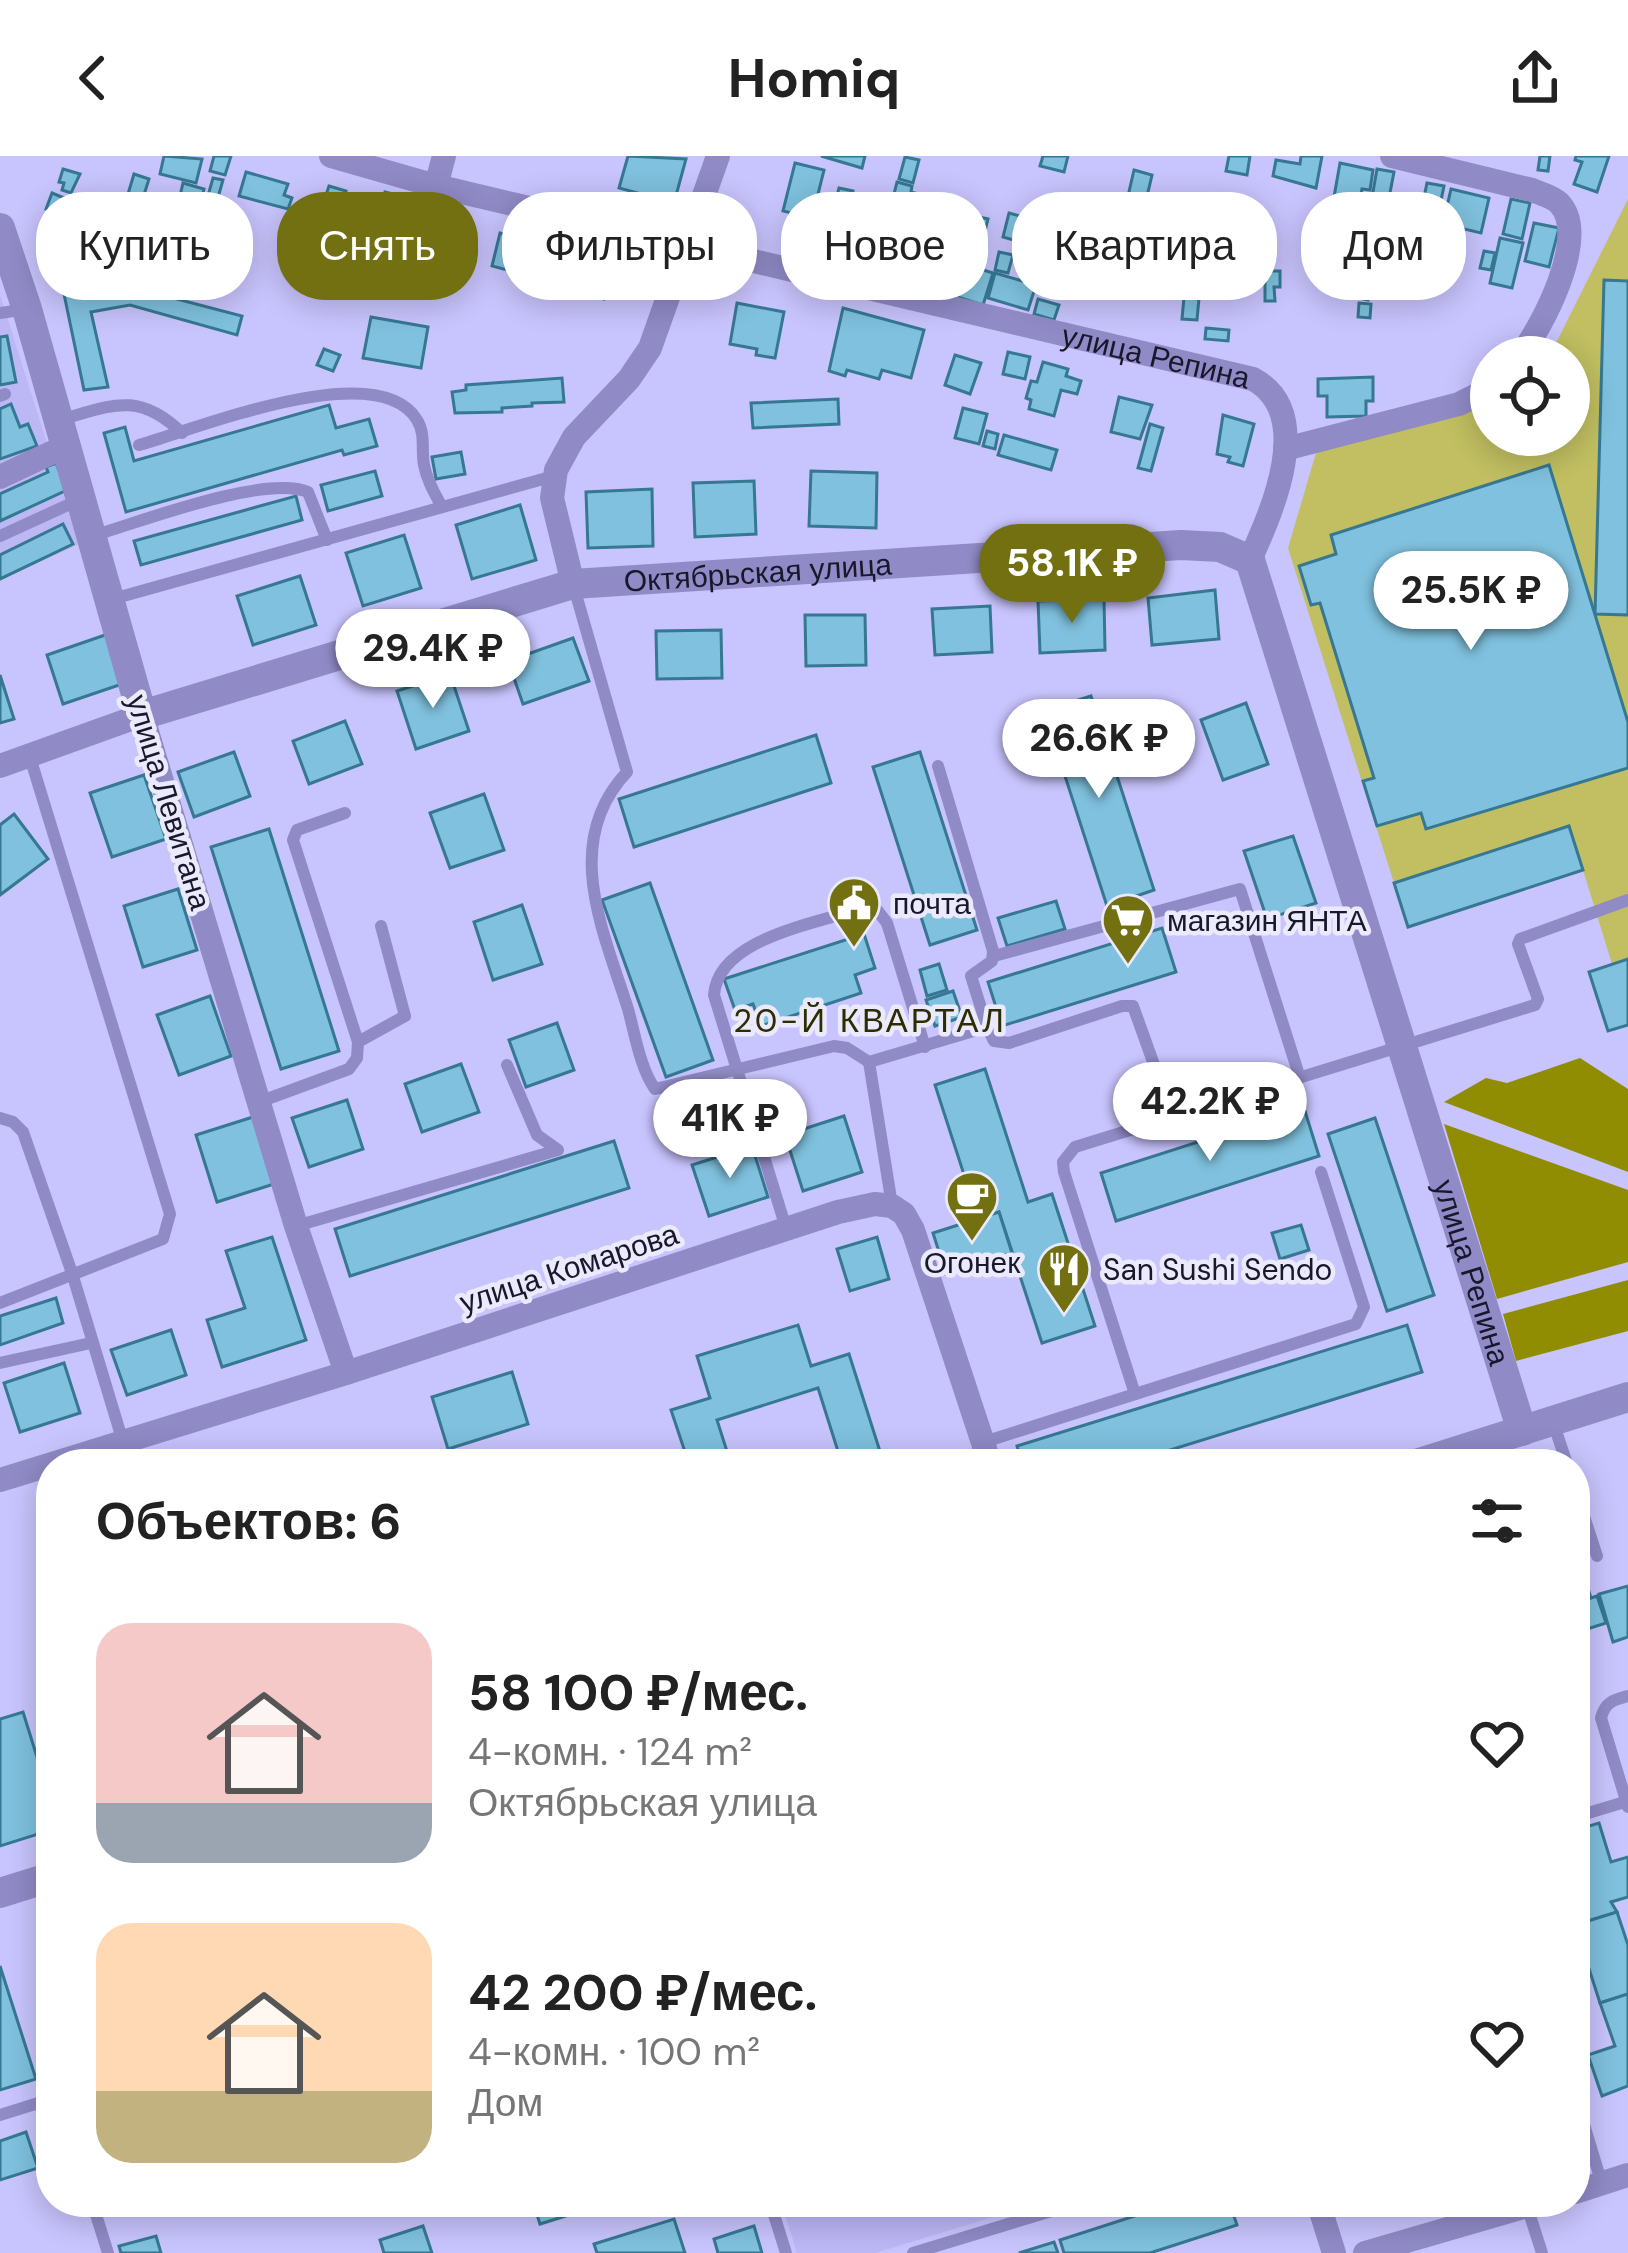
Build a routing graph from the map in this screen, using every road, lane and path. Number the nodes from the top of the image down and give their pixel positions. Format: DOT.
graph roads {
  1 [pos="331,156"];
  2 [pos="444,156"];
  3 [pos="718,156"];
  4 [pos="1391,156"];
  5 [pos="436,185"];
  6 [pos="705,192"];
  7 [pos="502,200"];
  8 [pos="0,228"];
  9 [pos="757,260"];
  10 [pos="666,300"];
  11 [pos="14,311"];
  12 [pos="1532,336"];
  13 [pos="1470,399"];
  14 [pos="63,433"];
  15 [pos="182,433"];
  16 [pos="139,445"];
  17 [pos="1285,449"];
  18 [pos="554,476"];
  19 [pos="0,477"];
  20 [pos="81,499"];
  21 [pos="442,508"];
  22 [pos="0,536"];
  23 [pos="91,536"];
  24 [pos="326,540"];
  25 [pos="1250,560"];
  26 [pos="573,584"];
  27 [pos="108,601"];
  28 [pos="142,715"];
  29 [pos="28,754"];
  30 [pos="0,766"];
  31 [pos="938,766"];
  32 [pos="344,813"];
  33 [pos="1628,899"];
  34 [pos="381,926"];
  35 [pos="994,956"];
  36 [pos="987,1027"];
  37 [pos="358,1042"];
  38 [pos="1401,1043"];
  39 [pos="926,1047"];
  40 [pos="869,1062"];
  41 [pos="506,1065"];
  42 [pos="734,1068"];
  43 [pos="1299,1076"];
  44 [pos="259,1102"];
  45 [pos="1172,1115"];
  46 [pos="0,1118"];
  47 [pos="1321,1172"];
  48 [pos="892,1206"];
  49 [pos="296,1226"];
  50 [pos="786,1228"];
  51 [pos="72,1274"];
  52 [pos="0,1303"];
  53 [pos="92,1342"];
  54 [pos="0,1363"];
  55 [pos="346,1373"];
  56 [pos="1135,1394"];
  57 [pos="1628,1397"];
  58 [pos="1537,1426"];
  59 [pos="123,1442"];
  60 [pos="100,1449"];
  61 [pos="986,1449"];
  62 [pos="997,1449"];
  63 [pos="1495,1449"];
  64 [pos="1555,1449"];
  65 [pos="36,1469"];
  66 [pos="0,1480"];
  67 [pos="1590,1533"];
  68 [pos="1598,1556"];
  69 [pos="1628,1696"];
  70 [pos="1628,1803"];
  71 [pos="1590,1813"];
  72 [pos="36,1882"];
  73 [pos="0,1893"];
  74 [pos="36,2104"];
  75 [pos="0,2115"];
  76 [pos="1590,2160"];
  77 [pos="1628,2175"];
  78 [pos="1602,2184"];
  79 [pos="1590,2188"];
  80 [pos="97,2217"];
  81 [pos="775,2217"];
  82 [pos="1032,2217"];
  83 [pos="1323,2217"];
  84 [pos="1489,2217"];
  85 [pos="1536,2217"];
  86 [pos="108,2253"];
  87 [pos="787,2253"];
  88 [pos="913,2253"];
  89 [pos="1334,2253"];
  90 [pos="1365,2253"];
  91 [pos="1542,2253"];
  1 -- 5 [label="street, улица Репина"];
  2 -- 5 [label="street"];
  3 -- 6 [label="street"];
  4 -- 12 [label="street"];
  5 -- 7 [label="street, улица Репина"];
  8 -- 11 [label="street, улица Левитана"];
  9 -- 17 [label="street, улица Репина"];
  10 -- 18 [label="street"];
  11 -- 14 [label="street, улица Левитана"];
  13 -- 17 [label="street"];
  14 -- 15 [label="lane"];
  14 -- 19 [label="street"];
  14 -- 20 [label="street, улица Левитана"];
  15 -- 16 [label="lane"];
  15 -- 21 [label="lane"];
  17 -- 25 [label="street, улица Репина"];
  18 -- 21 [label="lane"];
  18 -- 26 [label="street"];
  20 -- 22 [label="lane"];
  20 -- 23 [label="street, улица Левитана"];
  21 -- 24 [label="lane"];
  23 -- 24 [label="lane"];
  23 -- 27 [label="street, улица Левитана"];
  24 -- 27 [label="lane"];
  25 -- 26 [label="street, Октябрьская улица"];
  25 -- 38 [label="street, улица Репина"];
  26 -- 28 [label="street, Октябрьская улица"];
  26 -- 42 [label="lane"];
  27 -- 28 [label="street, улица Левитана"];
  28 -- 29 [label="street, Октябрьская улица"];
  28 -- 44 [label="street, улица Левитана"];
  29 -- 30 [label="street, Октябрьская улица"];
  29 -- 51 [label="lane"];
  31 -- 35 [label="lane"];
  32 -- 37 [label="lane"];
  33 -- 38 [label="lane"];
  34 -- 37 [label="lane"];
  35 -- 36 [label="lane"];
  35 -- 43 [label="lane"];
  36 -- 39 [label="lane"];
  36 -- 45 [label="lane"];
  37 -- 44 [label="lane"];
  38 -- 43 [label="lane"];
  38 -- 58 [label="street, улица Репина"];
  39 -- 40 [label="lane"];
  39 -- 42 [label="lane"];
  40 -- 42 [label="lane"];
  40 -- 48 [label="lane"];
  41 -- 49 [label="lane"];
  42 -- 50 [label="lane"];
  43 -- 45 [label="lane"];
  44 -- 49 [label="street, улица Левитана"];
  45 -- 56 [label="lane"];
  46 -- 51 [label="lane"];
  47 -- 56 [label="lane"];
  48 -- 50 [label="street, улица Комарова"];
  48 -- 61 [label="street"];
  49 -- 55 [label="street, улица Левитана"];
  50 -- 55 [label="street, улица Комарова"];
  51 -- 52 [label="lane"];
  51 -- 53 [label="lane"];
  53 -- 54 [label="lane"];
  53 -- 59 [label="lane"];
  55 -- 59 [label="street, улица Комарова"];
  56 -- 62 [label="lane"];
  57 -- 58 [label="street"];
  58 -- 63 [label="street"];
  58 -- 64 [label="lane"];
  59 -- 60 [label="street, улица Комарова"];
  65 -- 66 [label="street, улица Комарова"];
  67 -- 68 [label="lane"];
  69 -- 70 [label="lane"];
  70 -- 71 [label="lane"];
  72 -- 73 [label="street"];
  74 -- 75 [label="lane"];
  76 -- 78 [label="lane"];
  77 -- 78 [label="street"];
  78 -- 79 [label="street"];
  80 -- 86 [label="lane"];
  81 -- 87 [label="lane"];
  82 -- 88 [label="lane"];
  83 -- 89 [label="street"];
  84 -- 90 [label="street"];
  85 -- 91 [label="lane"];
}
